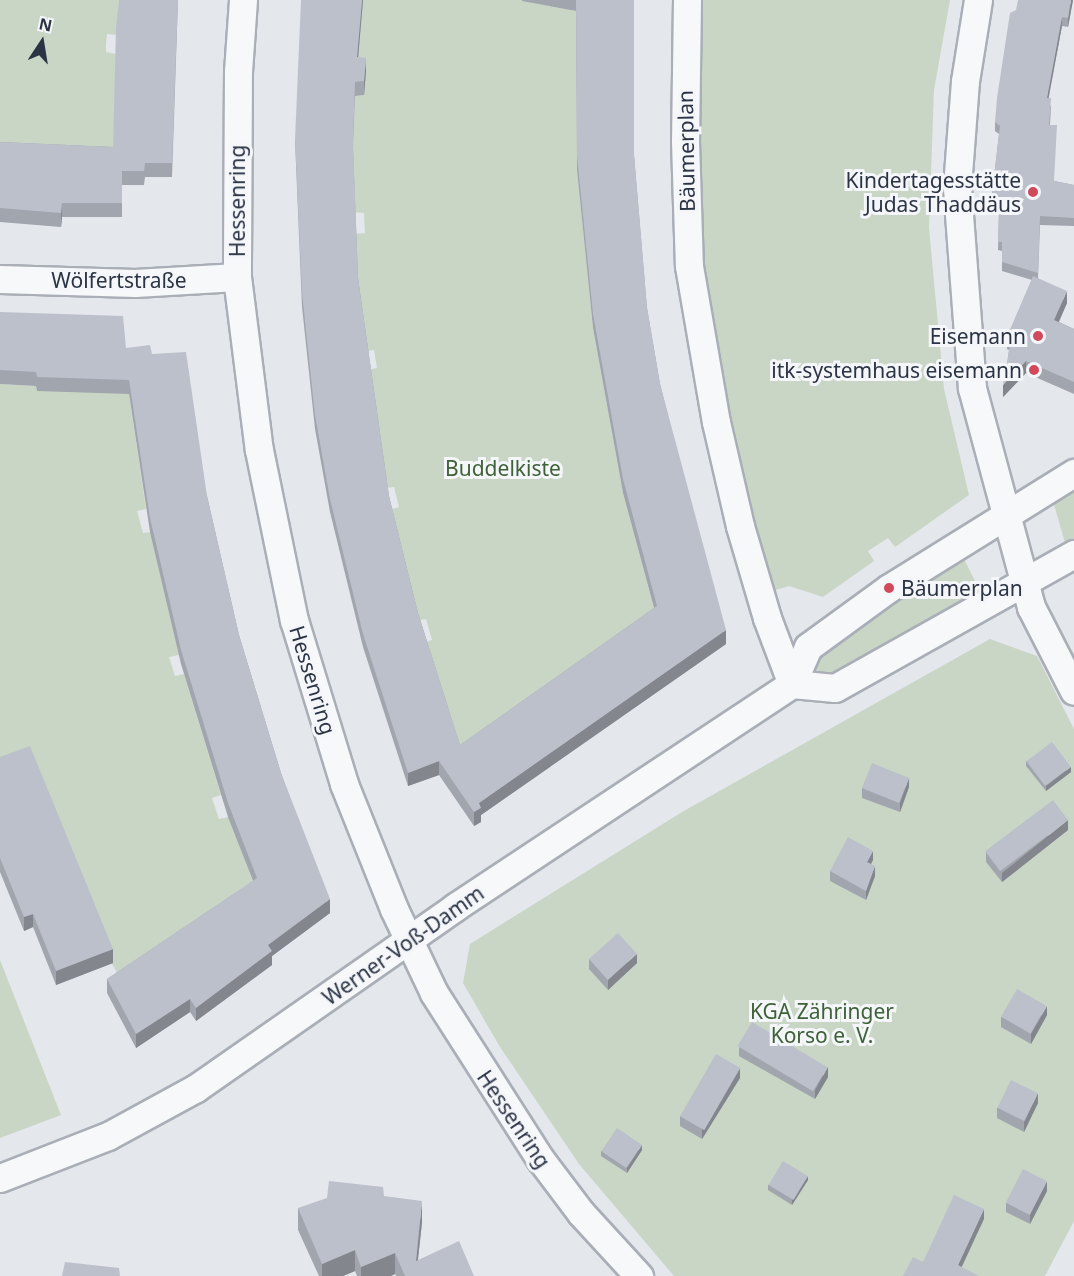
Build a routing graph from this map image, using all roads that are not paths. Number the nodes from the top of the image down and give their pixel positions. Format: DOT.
graph roads {
  1 [pos="243,0"];
  2 [pos="687,0"];
  3 [pos="978,0"];
  4 [pos="237,277"];
  5 [pos="0,279"];
  6 [pos="1074,473"];
  7 [pos="1005,513"];
  8 [pos="1074,554"];
  9 [pos="1024,582"];
  10 [pos="792,684"];
  11 [pos="1074,691"];
  12 [pos="408,940"];
  13 [pos="0,1178"];
  14 [pos="639,1276"];
  1 -- 4 [label="street, Hessenring"];
  2 -- 10 [label="street, Bäumerplan"];
  3 -- 7 [label="street"];
  4 -- 5 [label="street, Wölfertstraße"];
  4 -- 12 [label="street, Hessenring"];
  6 -- 7 [label="street"];
  7 -- 9 [label="street"];
  7 -- 10 [label="street"];
  8 -- 9 [label="street"];
  9 -- 10 [label="street"];
  9 -- 11 [label="street"];
  10 -- 12 [label="street, Werner-Voß-Damm"];
  12 -- 13 [label="street, Werner-Voß-Damm"];
  12 -- 14 [label="street, Hessenring"];
}
